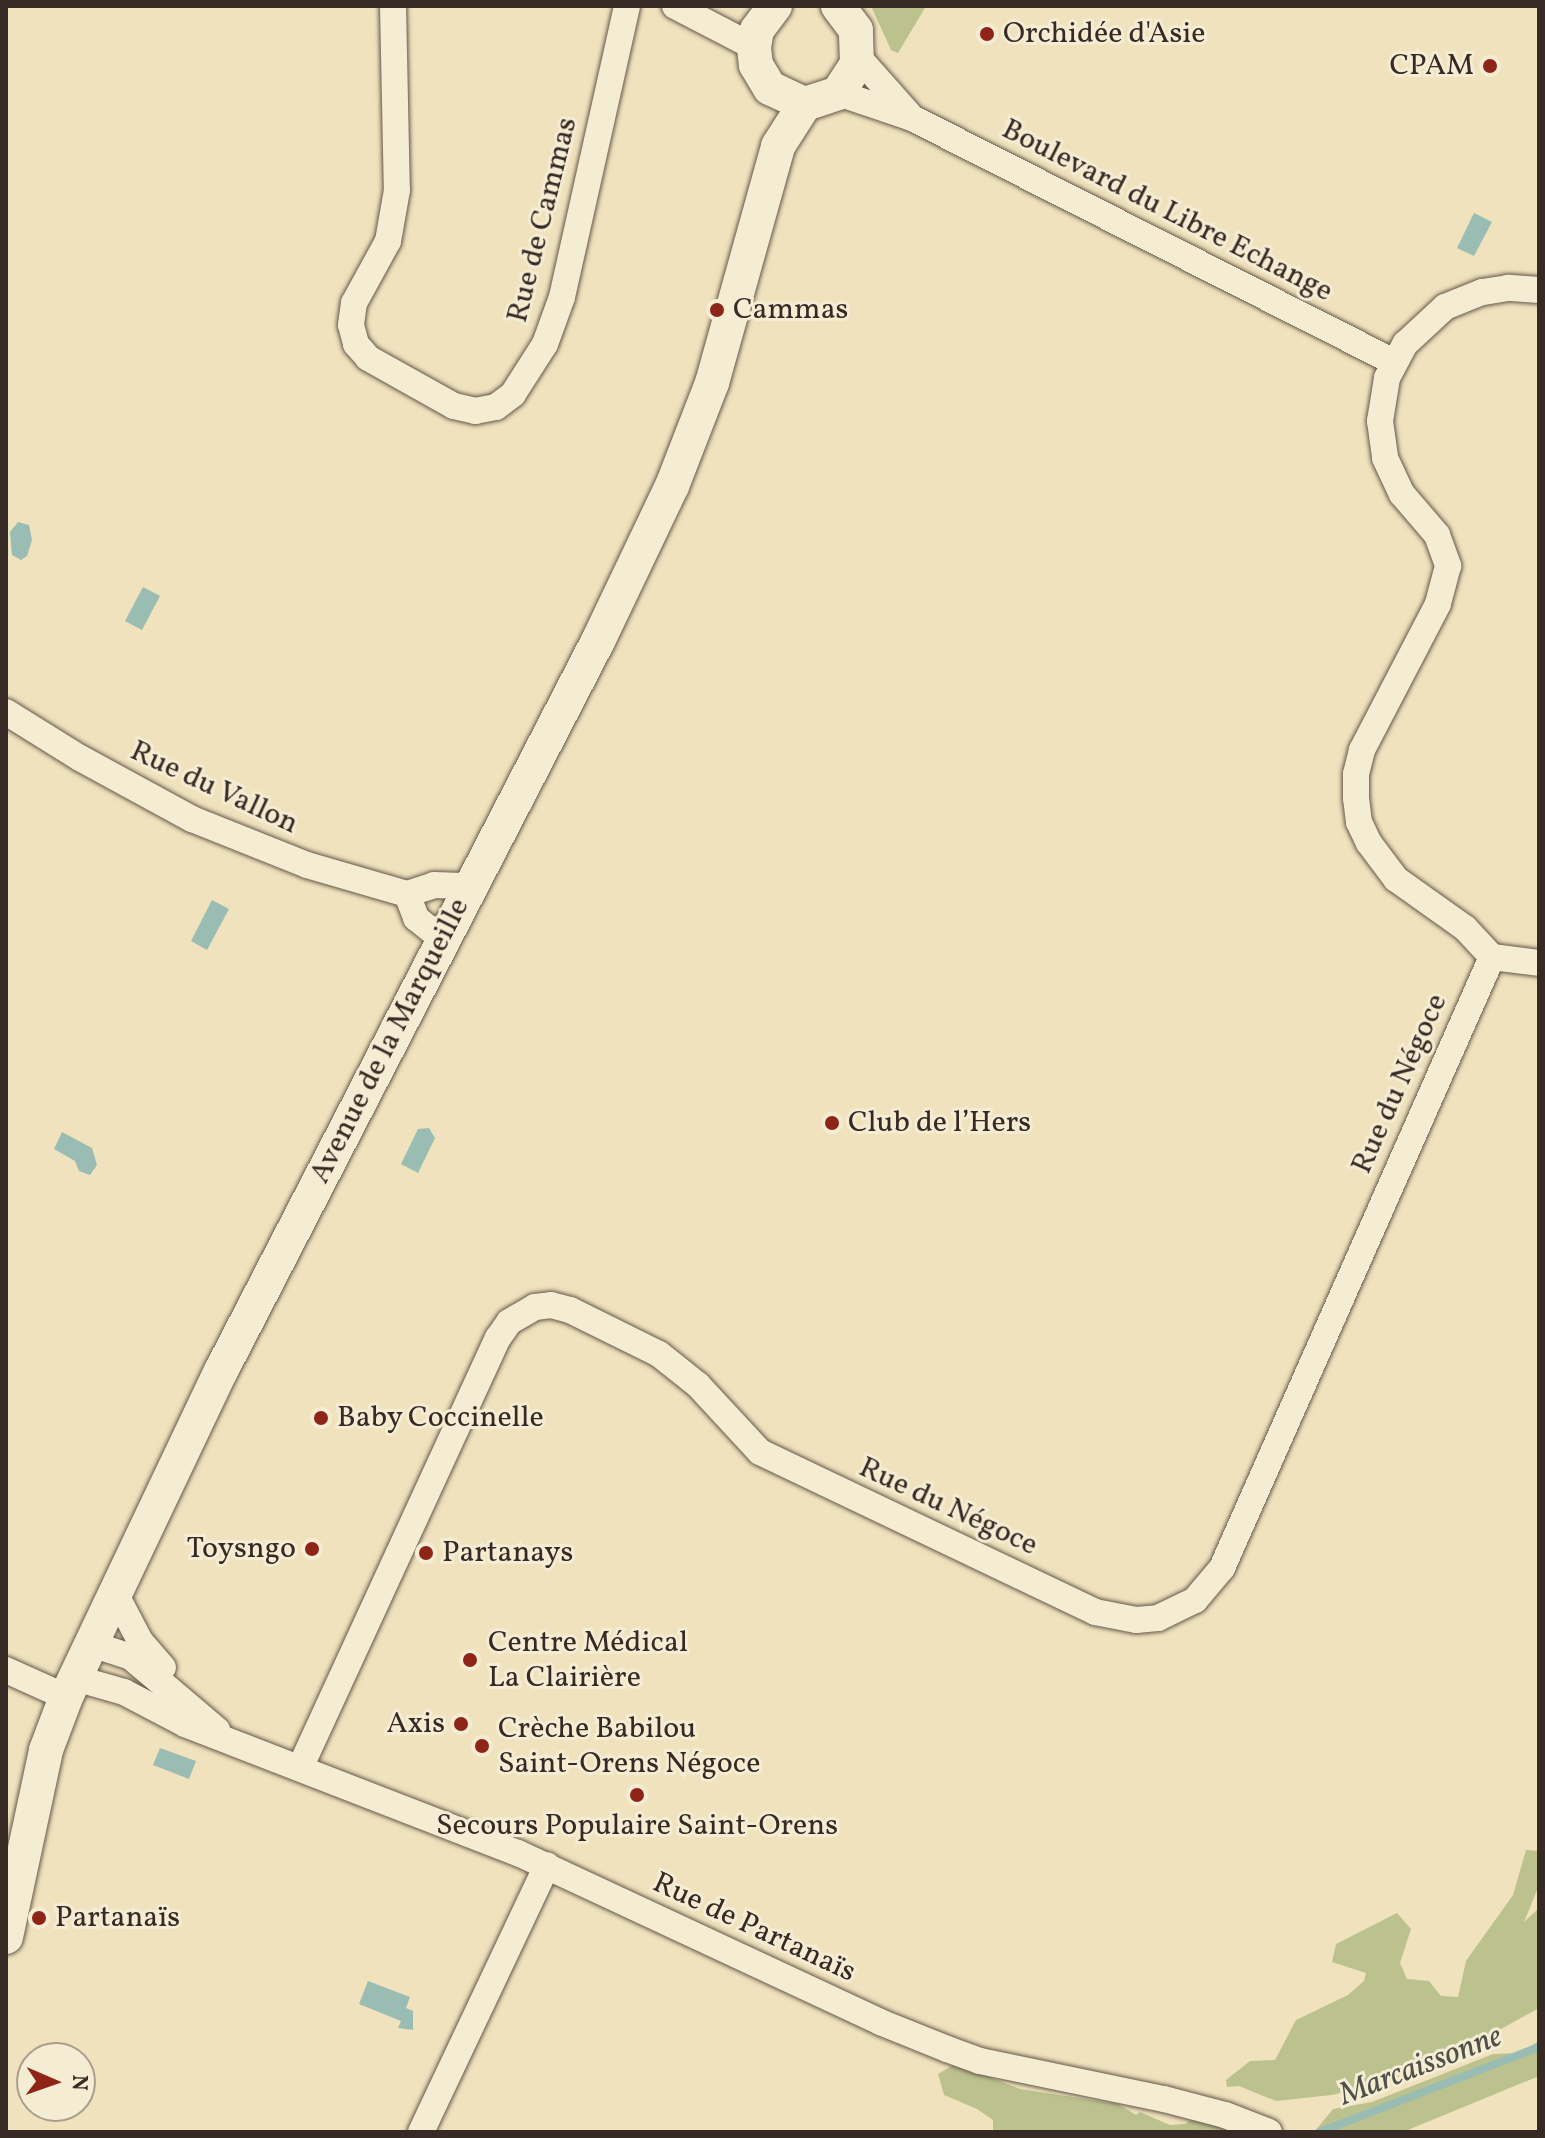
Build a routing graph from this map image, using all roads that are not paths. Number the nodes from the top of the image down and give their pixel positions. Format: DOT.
graph roads {
  1 [pos="393,6"];
  2 [pos="627,6"];
  3 [pos="675,6"];
  4 [pos="838,6"];
  5 [pos="764,9"];
  6 [pos="754,47"];
  7 [pos="859,58"];
  8 [pos="770,88"];
  9 [pos="838,93"];
  10 [pos="805,104"];
  11 [pos="912,118"];
  12 [pos="778,146"];
  13 [pos="1539,290"];
  14 [pos="1394,362"];
  15 [pos="6,712"];
  16 [pos="470,886"];
  17 [pos="407,894"];
  18 [pos="442,939"];
  19 [pos="1492,957"];
  20 [pos="1539,963"];
  21 [pos="116,1595"];
  22 [pos="91,1644"];
  23 [pos="6,1670"];
  24 [pos="71,1688"];
  25 [pos="200,1714"];
  26 [pos="226,1737"];
  27 [pos="300,1768"];
  28 [pos="547,1865"];
  29 [pos="6,1937"];
  30 [pos="421,2132"];
  31 [pos="1269,2132"];
  1 -- 2 [label="street, Rue de Cammas"];
  3 -- 6 [label="street"];
  4 -- 7 [label="street"];
  5 -- 6 [label="street"];
  6 -- 8 [label="street, Avenue de la Marqueille"];
  7 -- 9 [label="street"];
  7 -- 11 [label="street, Boulevard du Libre Echange"];
  8 -- 10 [label="street"];
  8 -- 12 [label="street, Avenue de la Marqueille"];
  9 -- 10 [label="street"];
  9 -- 11 [label="street, Boulevard du Libre Echange"];
  10 -- 12 [label="street, Avenue de la Marqueille"];
  11 -- 14 [label="street, Boulevard du Libre Echange"];
  12 -- 16 [label="street, Avenue de la Marqueille"];
  13 -- 14 [label="street"];
  14 -- 19 [label="street"];
  15 -- 17 [label="street, Rue du Vallon"];
  16 -- 17 [label="street, Rue du Vallon"];
  16 -- 18 [label="street, Avenue de la Marqueille"];
  17 -- 18 [label="street"];
  18 -- 21 [label="street, Avenue de la Marqueille"];
  19 -- 20 [label="street"];
  19 -- 27 [label="street, Rue du Négoce"];
  21 -- 22 [label="street, Avenue de la Marqueille"];
  21 -- 25 [label="street, Rue de Partanaïs"];
  22 -- 24 [label="street, Avenue de la Marqueille"];
  22 -- 25 [label="street, Rue de Partanaïs"];
  23 -- 24 [label="street, Rue de Partanaïs"];
  24 -- 26 [label="street, Rue de Partanaïs"];
  24 -- 29 [label="street, Avenue de la Marqueille"];
  25 -- 26 [label="street, Rue de Partanaïs"];
  26 -- 27 [label="street, Rue de Partanaïs"];
  27 -- 28 [label="street, Rue de Partanaïs"];
  28 -- 30 [label="street"];
  28 -- 31 [label="street, Rue de Partanaïs"];
}
